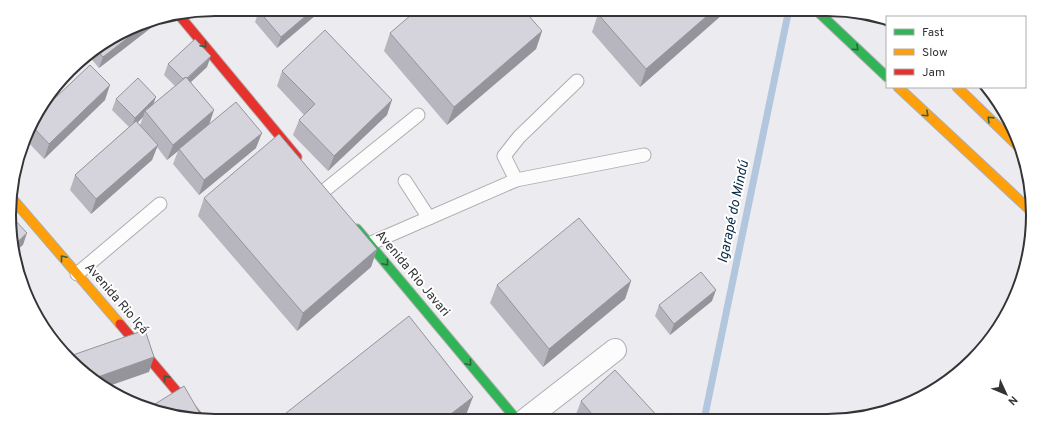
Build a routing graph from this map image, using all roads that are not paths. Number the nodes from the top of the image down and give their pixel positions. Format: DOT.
graph roads {
  1 [pos="821,16"];
  2 [pos="181,19"];
  3 [pos="886,76"];
  4 [pos="577,81"];
  5 [pos="899,88"];
  6 [pos="958,88"];
  7 [pos="418,115"];
  8 [pos="1011,139"];
  9 [pos="644,156"];
  10 [pos="305,166"];
  11 [pos="516,180"];
  12 [pos="405,181"];
  13 [pos="325,190"];
  14 [pos="16,203"];
  15 [pos="160,204"];
  16 [pos="1026,206"];
  17 [pos="429,218"];
  18 [pos="350,220"];
  19 [pos="369,244"];
  20 [pos="77,274"];
  21 [pos="615,350"];
  22 [pos="195,413"];
  23 [pos="512,414"];
  24 [pos="533,414"];
  1 -- 3 [label="street, one-way"];
  2 -- 10 [label="street, one-way"];
  4 -- 11 [label="lane"];
  5 -- 16 [label="street, one-way"];
  8 -- 6 [label="street, one-way"];
  7 -- 13 [label="lane"];
  9 -- 11 [label="lane"];
  11 -- 17 [label="lane"];
  12 -- 17 [label="lane"];
  20 -- 14 [label="street, Avenida Rio Içá, one-way"];
  15 -- 20 [label="lane"];
  17 -- 19 [label="lane"];
  18 -- 19 [label="street, Avenida Rio Javari"];
  19 -- 23 [label="street, Avenida Rio Javari, one-way"];
  22 -- 20 [label="street, Avenida Rio Içá, one-way"];
  21 -- 24 [label="street"];
}
